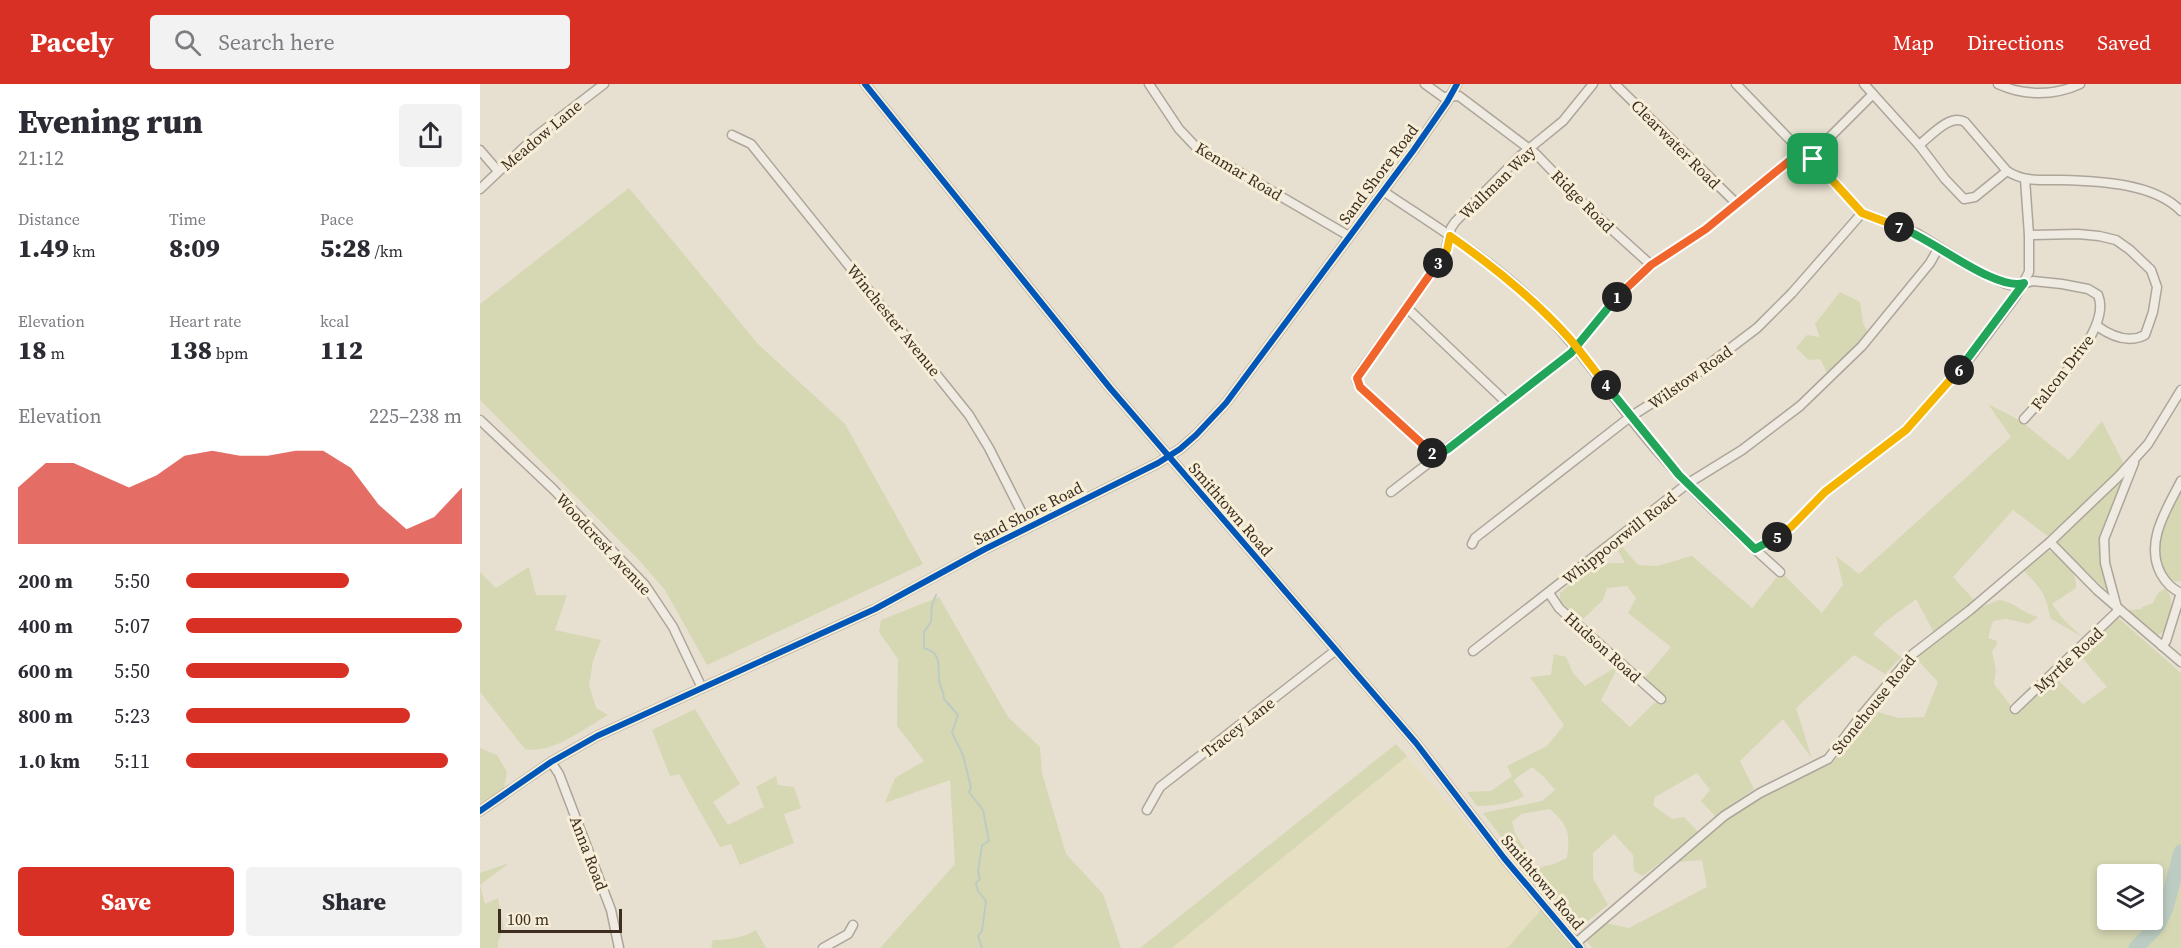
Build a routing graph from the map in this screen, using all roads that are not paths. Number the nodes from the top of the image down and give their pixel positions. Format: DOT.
graph roads {
  1 [pos="604,84"];
  2 [pos="865,84"];
  3 [pos="1149,84"];
  4 [pos="1425,84"];
  5 [pos="1457,84"];
  6 [pos="1593,84"];
  7 [pos="1615,84"];
  8 [pos="1736,84"];
  9 [pos="1864,84"];
  10 [pos="1998,84"];
  11 [pos="2080,84"];
  12 [pos="1873,94"];
  13 [pos="1451,96"];
  14 [pos="732,135"];
  15 [pos="1919,145"];
  16 [pos="1529,149"];
  17 [pos="480,150"];
  18 [pos="1806,154"];
  19 [pos="498,171"];
  20 [pos="2007,171"];
  21 [pos="2025,179"];
  22 [pos="480,189"];
  23 [pos="1383,191"];
  24 [pos="1737,204"];
  25 [pos="2181,211"];
  26 [pos="1862,213"];
  27 [pos="2029,235"];
  28 [pos="1349,236"];
  29 [pos="1450,236"];
  30 [pos="1940,247"];
  31 [pos="1651,265"];
  32 [pos="2024,283"];
  33 [pos="1406,307"];
  34 [pos="2097,326"];
  35 [pos="1576,347"];
  36 [pos="2181,390"];
  37 [pos="1506,402"];
  38 [pos="1630,417"];
  39 [pos="2025,419"];
  40 [pos="480,420"];
  41 [pos="1436,456"];
  42 [pos="1168,457"];
  43 [pos="2136,457"];
  44 [pos="2181,481"];
  45 [pos="1687,483"];
  46 [pos="1392,492"];
  47 [pos="1029,527"];
  48 [pos="2050,542"];
  49 [pos="1472,544"];
  50 [pos="1755,549"];
  51 [pos="1780,572"];
  52 [pos="1549,593"];
  53 [pos="2181,593"];
  54 [pos="2118,609"];
  55 [pos="2162,646"];
  56 [pos="1336,650"];
  57 [pos="1473,651"];
  58 [pos="2181,662"];
  59 [pos="702,688"];
  60 [pos="1660,699"];
  61 [pos="2015,710"];
  62 [pos="550,762"];
  63 [pos="1147,810"];
  64 [pos="480,811"];
  65 [pos="853,925"];
  66 [pos="1578,945"];
  67 [pos="619,948"];
  68 [pos="823,948"];
  1 -- 19 [label="street, Meadow Lane"];
  2 -- 42 [label="street, Smithtown Road"];
  3 -- 28 [label="street, Kenmar Road"];
  4 -- 13 [label="street, Ridge Road"];
  5 -- 13 [label="street, Sand Shore Road"];
  6 -- 16 [label="street, Wallman Way"];
  7 -- 24 [label="street, Clearwater Road"];
  8 -- 18 [label="street, Falcon Drive"];
  9 -- 12 [label="street"];
  10 -- 11 [label="street"];
  12 -- 15 [label="street"];
  12 -- 18 [label="street"];
  13 -- 16 [label="street, Ridge Road"];
  13 -- 23 [label="street, Sand Shore Road"];
  14 -- 47 [label="street, Winchester Avenue"];
  15 -- 20 [label="street"];
  15 -- 20 [label="street"];
  16 -- 29 [label="street, Wallman Way"];
  16 -- 31 [label="street, Ridge Road"];
  17 -- 19 [label="street"];
  18 -- 24 [label="street"];
  18 -- 26 [label="street, Falcon Drive"];
  19 -- 22 [label="street, Meadow Lane"];
  20 -- 21 [label="street"];
  21 -- 25 [label="street"];
  21 -- 27 [label="street"];
  23 -- 28 [label="street, Sand Shore Road"];
  23 -- 29 [label="street"];
  24 -- 31 [label="street"];
  26 -- 30 [label="street, Falcon Drive"];
  26 -- 38 [label="street, Wilstow Road"];
  27 -- 32 [label="street"];
  27 -- 34 [label="street"];
  28 -- 42 [label="street, Sand Shore Road"];
  29 -- 33 [label="street, Wallman Way"];
  29 -- 35 [label="street"];
  30 -- 32 [label="street, Falcon Drive"];
  30 -- 45 [label="street, Whippoorwill Road"];
  31 -- 35 [label="street"];
  32 -- 34 [label="street, Falcon Drive"];
  32 -- 50 [label="street"];
  33 -- 37 [label="street"];
  33 -- 41 [label="street, Wallman Way"];
  34 -- 39 [label="street, Falcon Drive"];
  35 -- 37 [label="street"];
  35 -- 38 [label="street"];
  36 -- 43 [label="street"];
  37 -- 41 [label="street"];
  38 -- 45 [label="street"];
  38 -- 49 [label="street, Wilstow Road"];
  40 -- 59 [label="street, Woodcrest Avenue"];
  41 -- 46 [label="street"];
  42 -- 47 [label="street, Sand Shore Road"];
  42 -- 56 [label="street, Smithtown Road"];
  43 -- 48 [label="street, Stonehouse Road"];
  43 -- 54 [label="street"];
  44 -- 53 [label="street"];
  45 -- 50 [label="street"];
  45 -- 52 [label="street, Whippoorwill Road"];
  47 -- 59 [label="street, Sand Shore Road"];
  48 -- 54 [label="street"];
  48 -- 66 [label="street, Stonehouse Road"];
  50 -- 51 [label="street"];
  52 -- 57 [label="street, Whippoorwill Road"];
  52 -- 60 [label="street, Hudson Road"];
  53 -- 55 [label="street"];
  54 -- 55 [label="street"];
  54 -- 61 [label="street, Myrtle Road"];
  55 -- 58 [label="street"];
  56 -- 63 [label="street, Tracey Lane"];
  56 -- 66 [label="street, Smithtown Road"];
  59 -- 62 [label="street, Sand Shore Road"];
  62 -- 64 [label="street, Sand Shore Road"];
  62 -- 67 [label="street, Anna Road"];
  65 -- 68 [label="street"];
}
